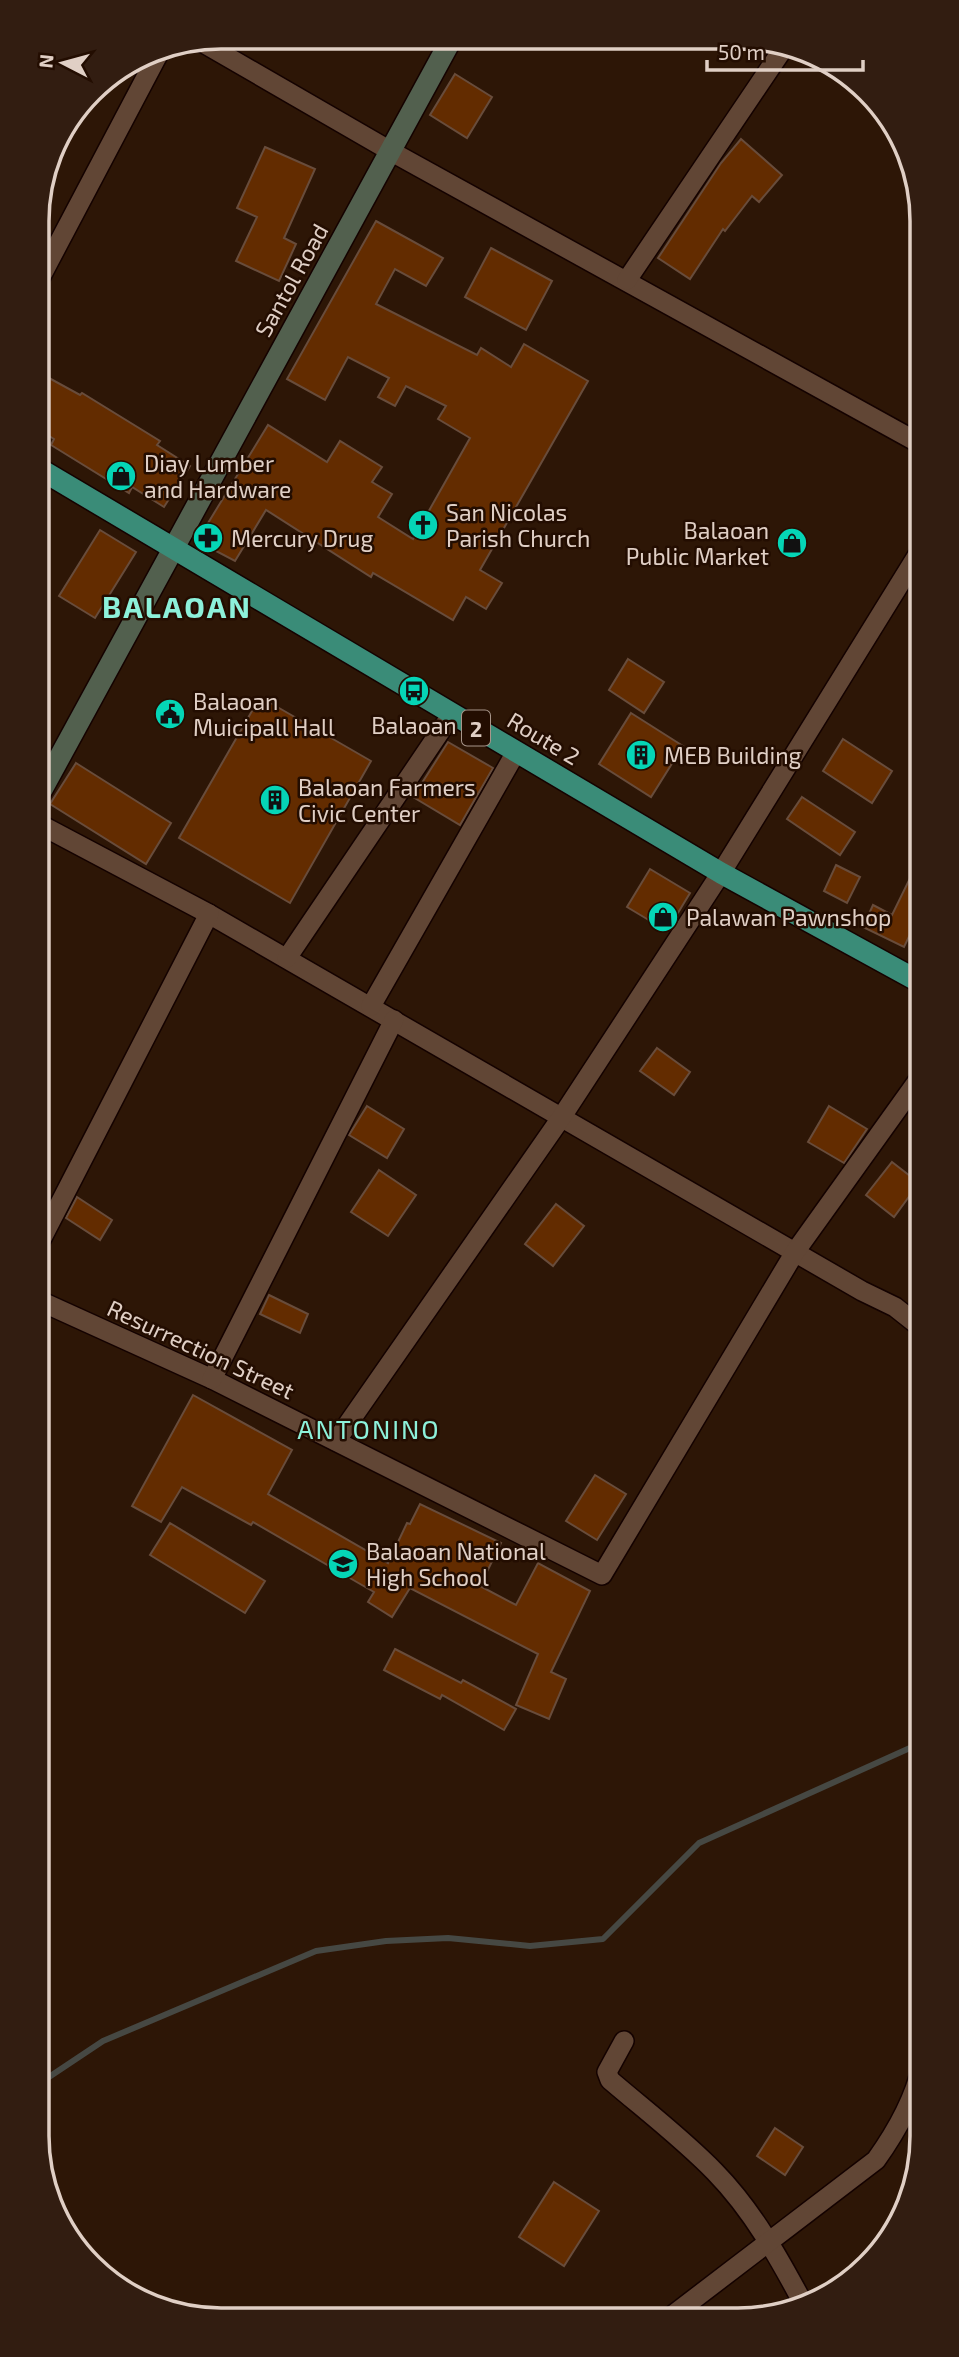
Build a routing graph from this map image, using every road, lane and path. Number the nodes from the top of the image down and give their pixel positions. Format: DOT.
graph roads {
  1 [pos="214,49"];
  2 [pos="446,49"];
  3 [pos="779,54"];
  4 [pos="154,63"];
  5 [pos="391,152"];
  6 [pos="49,261"];
  7 [pos="627,280"];
  8 [pos="910,438"];
  9 [pos="49,474"];
  10 [pos="173,547"];
  11 [pos="910,566"];
  12 [pos="452,714"];
  13 [pos="516,752"];
  14 [pos="49,776"];
  15 [pos="49,829"];
  16 [pos="721,873"];
  17 [pos="209,914"];
  18 [pos="287,958"];
  19 [pos="910,978"];
  20 [pos="371,1006"];
  21 [pos="394,1020"];
  22 [pos="910,1092"];
  23 [pos="561,1118"];
  24 [pos="49,1225"];
  25 [pos="795,1252"];
  26 [pos="49,1305"];
  27 [pos="910,1319"];
  28 [pos="212,1379"];
  29 [pos="336,1441"];
  30 [pos="624,2041"];
  31 [pos="910,2100"];
  32 [pos="769,2241"];
  33 [pos="799,2296"];
  34 [pos="682,2308"];
  1 -- 5 [label="street"];
  2 -- 5 [label="main road, Santol Road"];
  3 -- 7 [label="street"];
  4 -- 6 [label="street"];
  5 -- 7 [label="street"];
  5 -- 10 [label="main road, Santol Road"];
  7 -- 8 [label="street"];
  9 -- 10 [label="highway, Route 2 / 2"];
  10 -- 12 [label="highway, Route 2 / 2"];
  10 -- 14 [label="main road, Santol Road"];
  11 -- 16 [label="street"];
  12 -- 13 [label="highway, Route 2 / 2"];
  12 -- 18 [label="street"];
  13 -- 16 [label="highway, Route 2 / 2"];
  13 -- 20 [label="street"];
  15 -- 17 [label="street"];
  16 -- 19 [label="highway, Route 2 / 2"];
  16 -- 23 [label="street"];
  17 -- 18 [label="street"];
  17 -- 24 [label="street"];
  18 -- 20 [label="street"];
  20 -- 21 [label="street"];
  21 -- 23 [label="street"];
  21 -- 28 [label="street"];
  22 -- 25 [label="street"];
  23 -- 25 [label="street"];
  23 -- 29 [label="street"];
  25 -- 27 [label="street"];
  25 -- 29 [label="street, Resurrection Street"];
  26 -- 28 [label="street, Resurrection Street"];
  28 -- 29 [label="street, Resurrection Street"];
  30 -- 32 [label="street"];
  31 -- 32 [label="street"];
  32 -- 33 [label="street"];
  32 -- 34 [label="street"];
}
